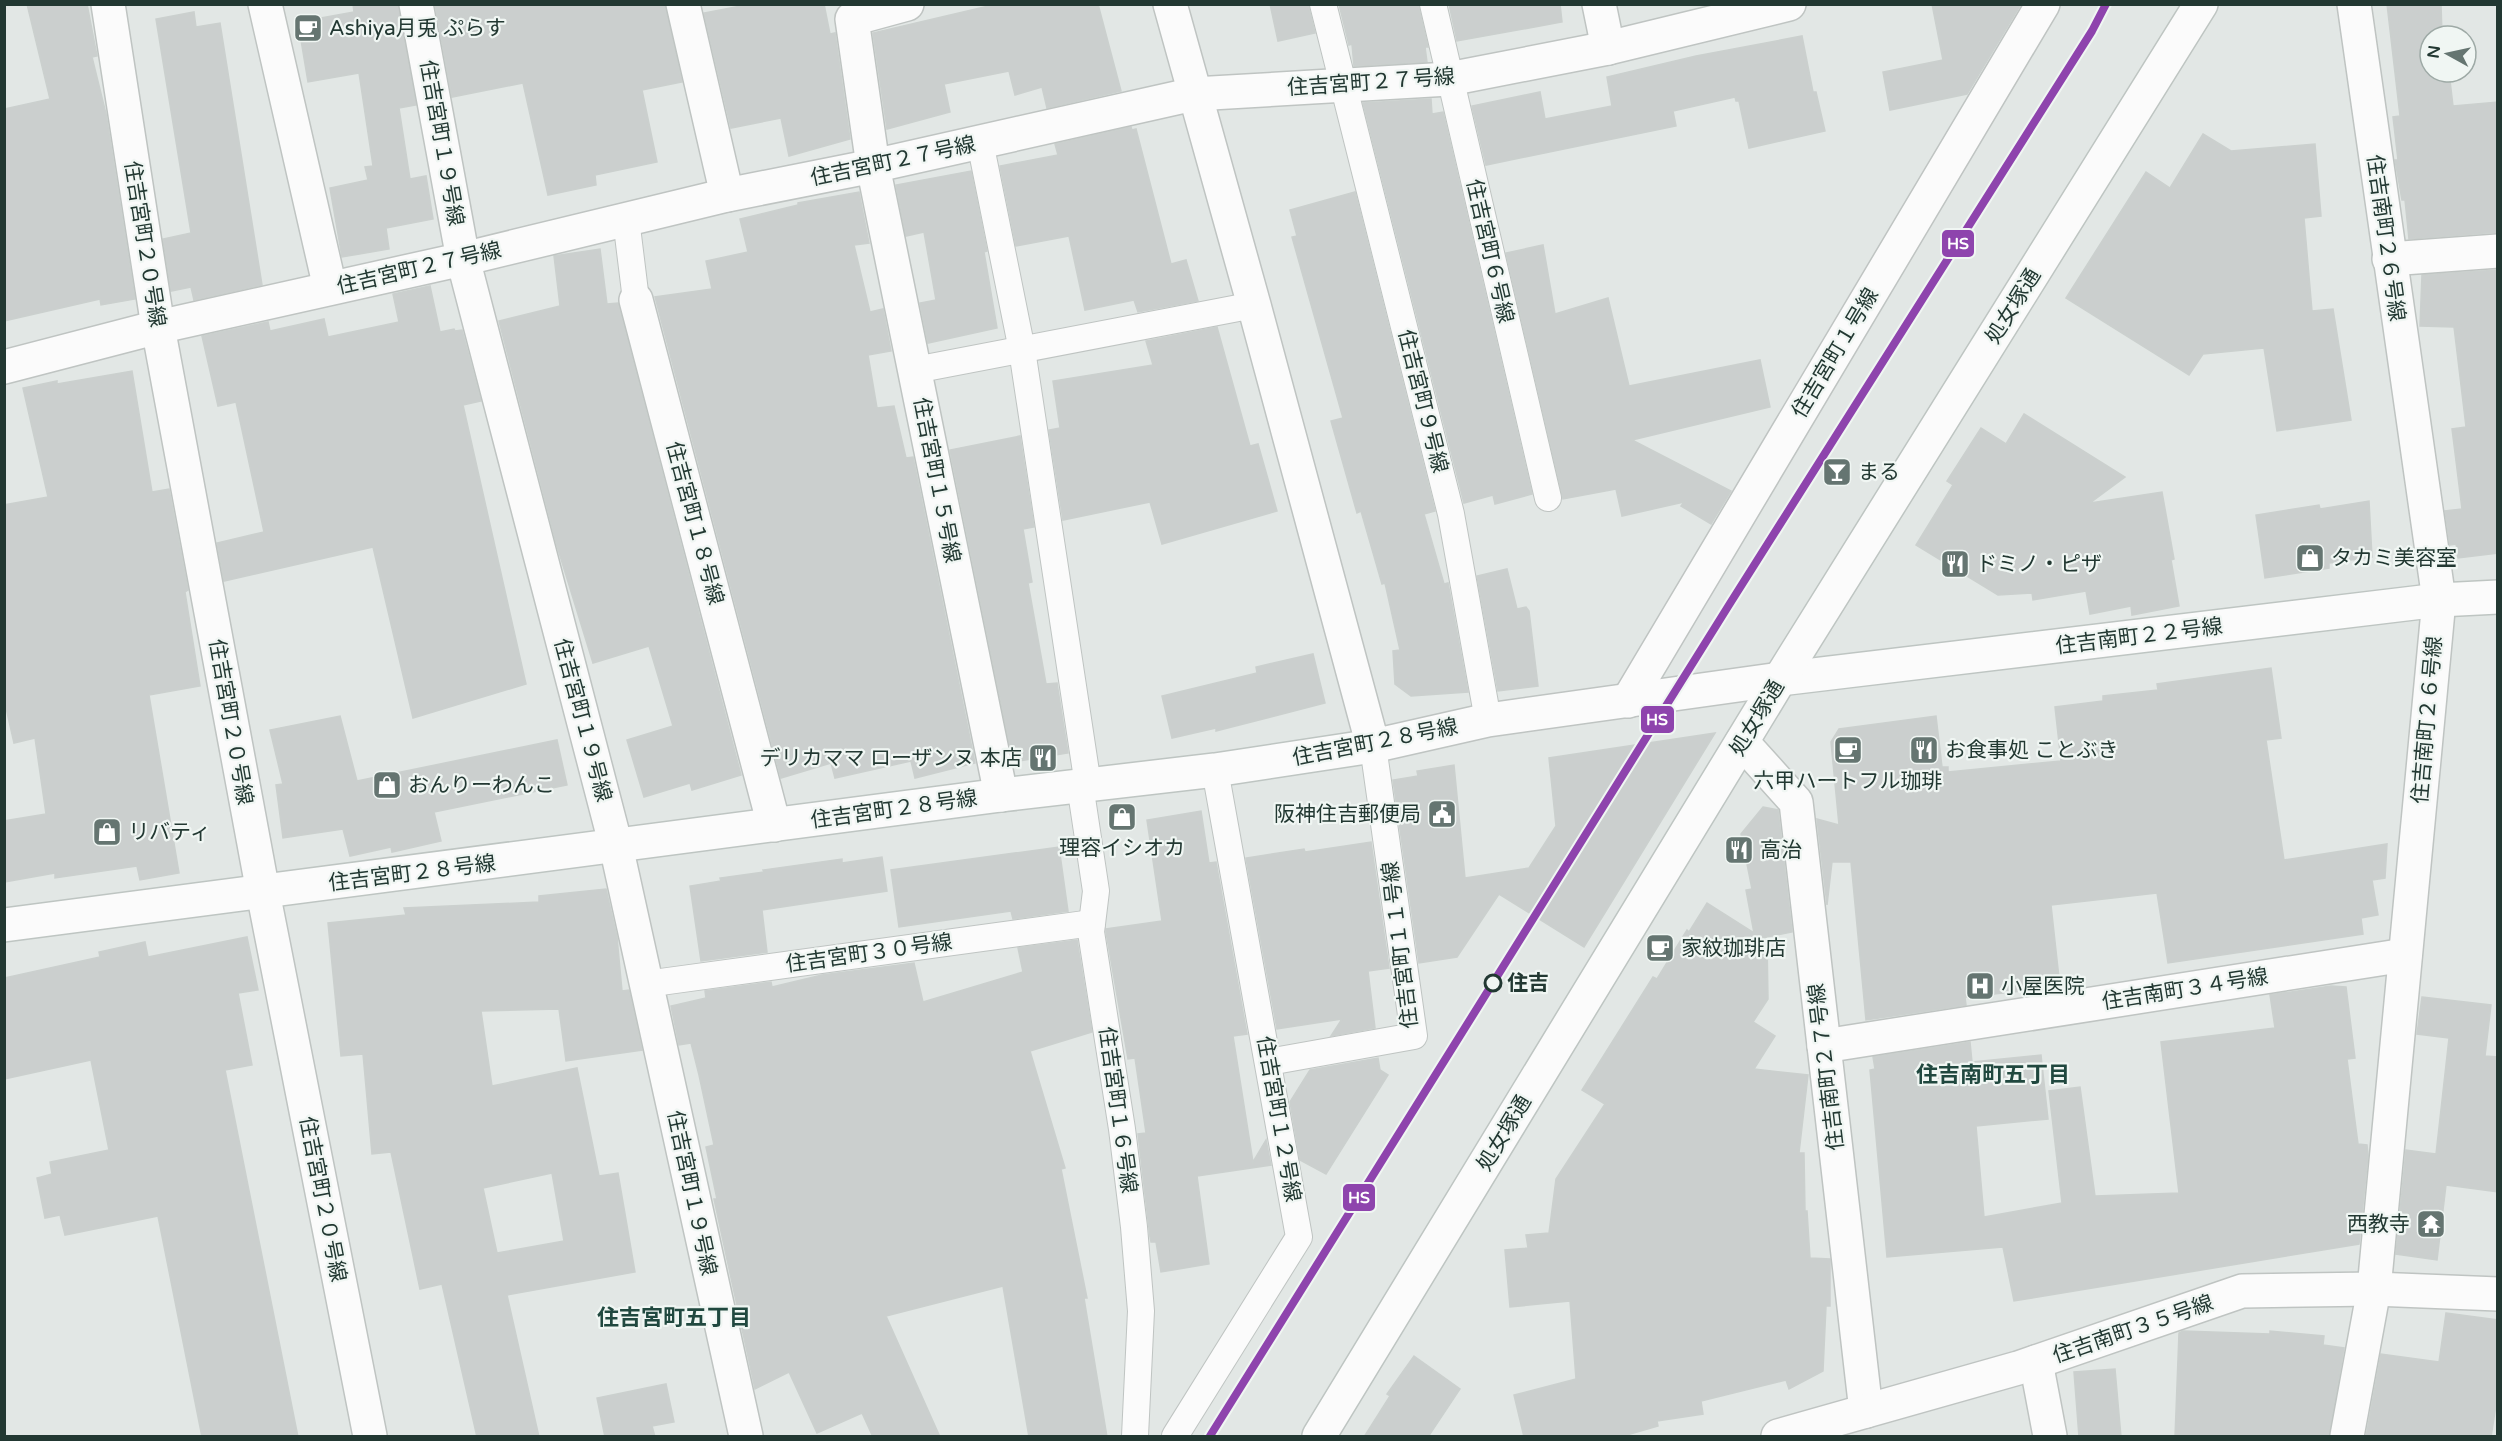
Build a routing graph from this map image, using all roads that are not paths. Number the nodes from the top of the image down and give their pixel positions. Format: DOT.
graph roads {
  1 [pos="108,4"];
  2 [pos="264,4"];
  3 [pos="416,4"];
  4 [pos="683,4"];
  5 [pos="907,4"];
  6 [pos="1170,4"];
  7 [pos="1323,4"];
  8 [pos="1433,4"];
  9 [pos="1599,4"];
  10 [pos="1789,4"];
  11 [pos="2043,4"];
  12 [pos="2201,4"];
  13 [pos="2354,4"];
  14 [pos="850,12"];
  15 [pos="1608,48"];
  16 [pos="1449,78"];
  17 [pos="1343,85"];
  18 [pos="1194,94"];
  19 [pos="980,142"];
  20 [pos="873,166"];
  21 [pos="727,195"];
  22 [pos="626,219"];
  23 [pos="2498,251"];
  24 [pos="463,259"];
  25 [pos="2389,259"];
  26 [pos="330,288"];
  27 [pos="636,300"];
  28 [pos="1254,305"];
  29 [pos="158,327"];
  30 [pos="1022,350"];
  31 [pos="4,367"];
  32 [pos="915,370"];
  33 [pos="1548,498"];
  34 [pos="2498,597"];
  35 [pos="2439,600"];
  36 [pos="1780,679"];
  37 [pos="1628,701"];
  38 [pos="1488,720"];
  39 [pos="1743,742"];
  40 [pos="1373,746"];
  41 [pos="1215,770"];
  42 [pos="1084,785"];
  43 [pos="1001,795"];
  44 [pos="774,825"];
  45 [pos="616,846"];
  46 [pos="263,892"];
  47 [pos="1092,922"];
  48 [pos="4,925"];
  49 [pos="2405,955"];
  50 [pos="646,984"];
  51 [pos="1824,1046"];
  52 [pos="1269,1062"];
  53 [pos="2374,1289"];
  54 [pos="2498,1294"];
  55 [pos="2036,1362"];
  56 [pos="1866,1412"];
  57 [pos="1822,1430"];
  58 [pos="370,1437"];
  59 [pos="746,1437"];
  60 [pos="1135,1437"];
  61 [pos="1175,1437"];
  62 [pos="1319,1437"];
  63 [pos="1778,1437"];
  64 [pos="2050,1437"];
  65 [pos="2347,1437"];
  1 -- 29 [label="street, 住吉宮町２０号線"];
  2 -- 26 [label="street"];
  3 -- 24 [label="street, 住吉宮町１９号線"];
  4 -- 21 [label="street"];
  5 -- 14 [label="street"];
  6 -- 18 [label="street"];
  7 -- 17 [label="lane, 住吉宮町９号線"];
  8 -- 16 [label="lane, 住吉宮町６号線"];
  9 -- 15 [label="street"];
  10 -- 15 [label="street, 住吉宮町２７号線"];
  11 -- 37 [label="street, 住吉宮町１号線"];
  12 -- 36 [label="street, 処女塚通"];
  13 -- 25 [label="street, 住吉南町２６号線"];
  14 -- 20 [label="street, 住吉宮町１５号線"];
  15 -- 16 [label="street, 住吉宮町２７号線"];
  16 -- 17 [label="street, 住吉宮町２７号線"];
  16 -- 33 [label="lane, 住吉宮町６号線"];
  17 -- 18 [label="street, 住吉宮町２７号線"];
  17 -- 38 [label="lane, 住吉宮町９号線"];
  18 -- 19 [label="street, 住吉宮町２７号線"];
  18 -- 28 [label="street"];
  19 -- 20 [label="street, 住吉宮町２７号線"];
  19 -- 30 [label="lane, 住吉宮町１６号線"];
  20 -- 21 [label="street, 住吉宮町２７号線"];
  20 -- 32 [label="street, 住吉宮町１５号線"];
  21 -- 22 [label="street, 住吉宮町２７号線"];
  22 -- 24 [label="street, 住吉宮町２７号線"];
  22 -- 27 [label="lane, 住吉宮町１８号線"];
  23 -- 25 [label="street"];
  24 -- 26 [label="street, 住吉宮町２７号線"];
  24 -- 45 [label="street, 住吉宮町１９号線"];
  25 -- 35 [label="street, 住吉南町２６号線"];
  26 -- 29 [label="street, 住吉宮町２７号線"];
  27 -- 44 [label="street, 住吉宮町１８号線"];
  28 -- 30 [label="lane"];
  28 -- 40 [label="street"];
  29 -- 31 [label="street, 住吉宮町２７号線"];
  29 -- 46 [label="street, 住吉宮町２０号線"];
  30 -- 32 [label="lane"];
  30 -- 42 [label="lane, 住吉宮町１６号線"];
  32 -- 43 [label="street, 住吉宮町１５号線"];
  34 -- 35 [label="street, 住吉南町２２号線"];
  35 -- 36 [label="street, 住吉南町２２号線"];
  35 -- 49 [label="street, 住吉南町２６号線"];
  36 -- 37 [label="street, 住吉宮町２８号線"];
  36 -- 39 [label="street, 処女塚通"];
  37 -- 38 [label="street, 住吉宮町２８号線"];
  38 -- 40 [label="street, 住吉宮町２８号線"];
  39 -- 51 [label="street, 住吉南町２７号線"];
  39 -- 62 [label="street, 処女塚通"];
  40 -- 41 [label="street, 住吉宮町２８号線"];
  40 -- 52 [label="lane, 住吉宮町１１号線"];
  41 -- 42 [label="street, 住吉宮町２８号線"];
  41 -- 52 [label="lane, 住吉宮町１２号線"];
  42 -- 43 [label="street, 住吉宮町２８号線"];
  42 -- 47 [label="lane, 住吉宮町１６号線"];
  43 -- 44 [label="street, 住吉宮町２８号線"];
  44 -- 45 [label="street, 住吉宮町２８号線"];
  45 -- 46 [label="street, 住吉宮町２８号線"];
  45 -- 50 [label="street, 住吉宮町１９号線"];
  46 -- 48 [label="street, 住吉宮町２８号線"];
  46 -- 58 [label="street, 住吉宮町２０号線"];
  47 -- 50 [label="lane, 住吉宮町３０号線"];
  47 -- 60 [label="lane, 住吉宮町１６号線"];
  49 -- 51 [label="street, 住吉南町３４号線"];
  49 -- 53 [label="street, 住吉南町２６号線"];
  50 -- 59 [label="street, 住吉宮町１９号線"];
  51 -- 56 [label="street, 住吉南町２７号線"];
  52 -- 61 [label="lane, 住吉宮町１２号線"];
  53 -- 54 [label="street, 住吉南町３５号線"];
  53 -- 55 [label="street, 住吉南町３５号線"];
  53 -- 65 [label="street, 住吉南町２６号線"];
  55 -- 56 [label="street, 住吉南町３５号線"];
  55 -- 64 [label="street"];
  56 -- 57 [label="street, 住吉南町３５号線"];
  57 -- 63 [label="street, 住吉南町３５号線"];
}
